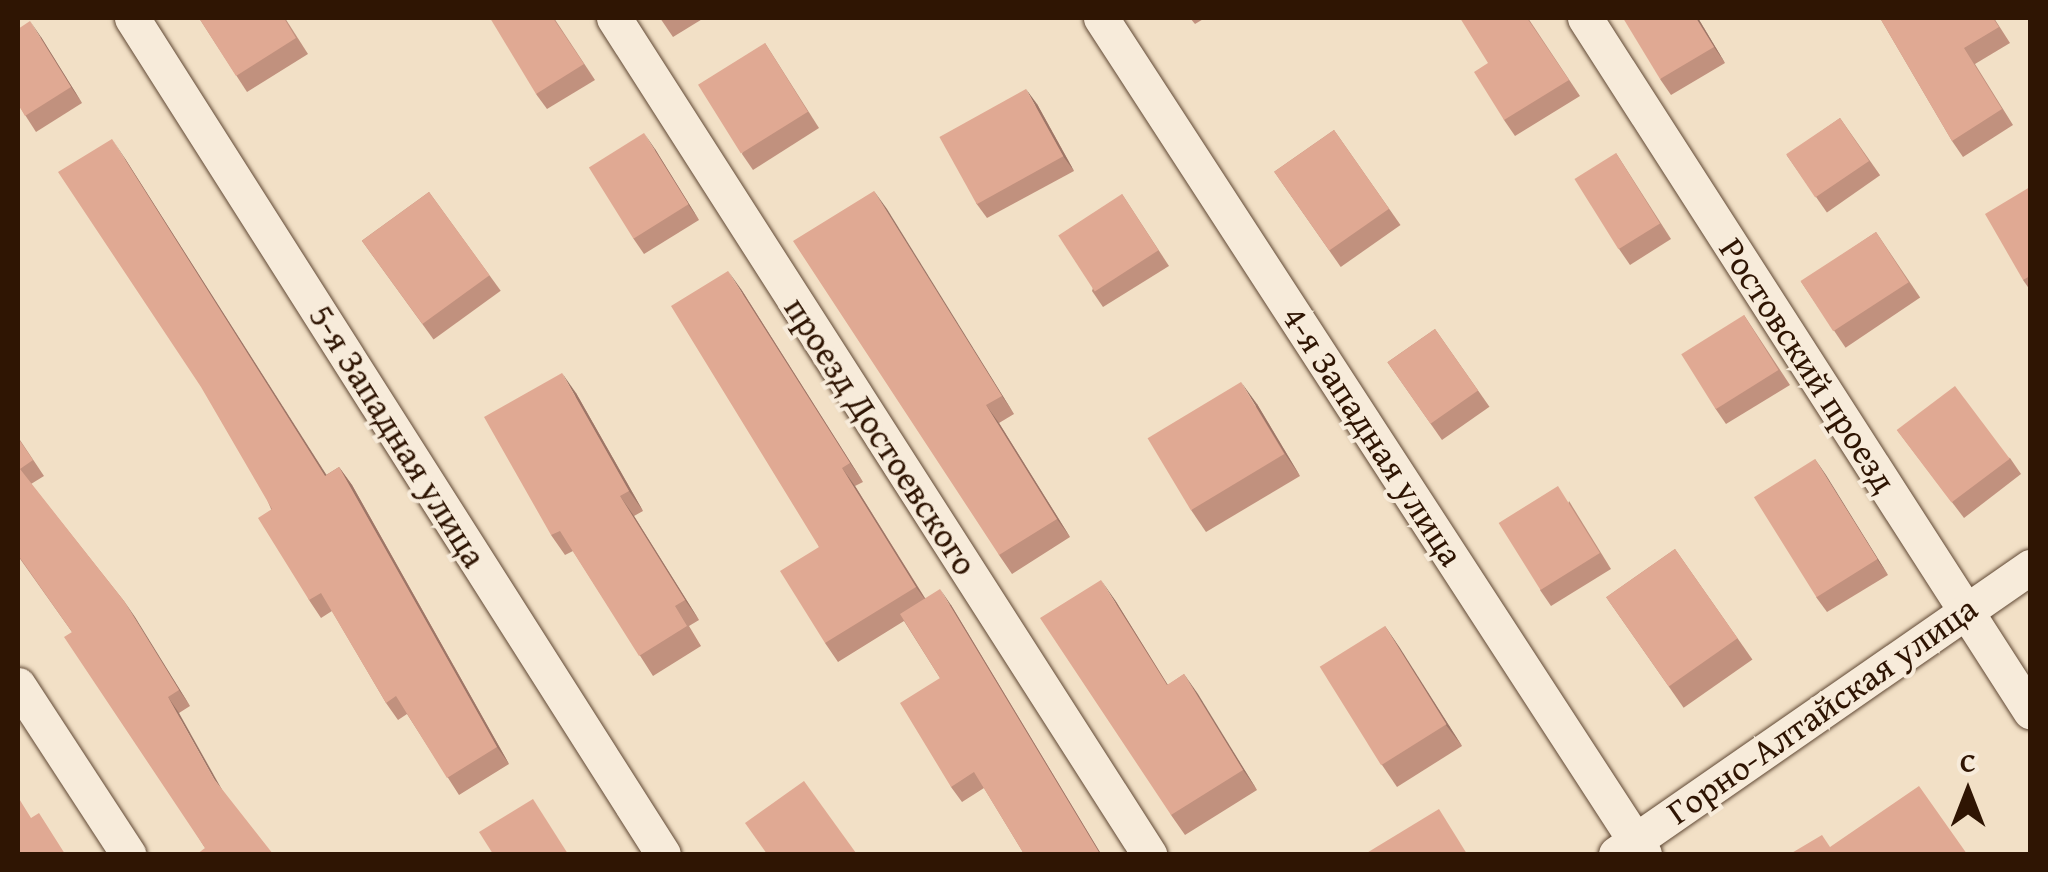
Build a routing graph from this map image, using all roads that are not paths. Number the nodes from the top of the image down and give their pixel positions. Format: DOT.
graph roads {
  1 [pos="132,18"];
  2 [pos="614,18"];
  3 [pos="1101,18"];
  4 [pos="1586,18"];
  5 [pos="2030,567"];
  6 [pos="1964,609"];
  7 [pos="18,685"];
  8 [pos="2030,711"];
  9 [pos="1632,850"];
  10 [pos="128,854"];
  11 [pos="664,854"];
  12 [pos="1149,854"];
  1 -- 11 [label="street, 5-я Западная улица"];
  2 -- 12 [label="street, проезд Достоевского"];
  3 -- 9 [label="street, 4-я Западная улица"];
  4 -- 6 [label="street, Ростовский проезд"];
  5 -- 6 [label="street, Горно-Алтайская улица"];
  6 -- 8 [label="street, Ростовский проезд"];
  6 -- 9 [label="street, Горно-Алтайская улица"];
  7 -- 10 [label="street"];
}
